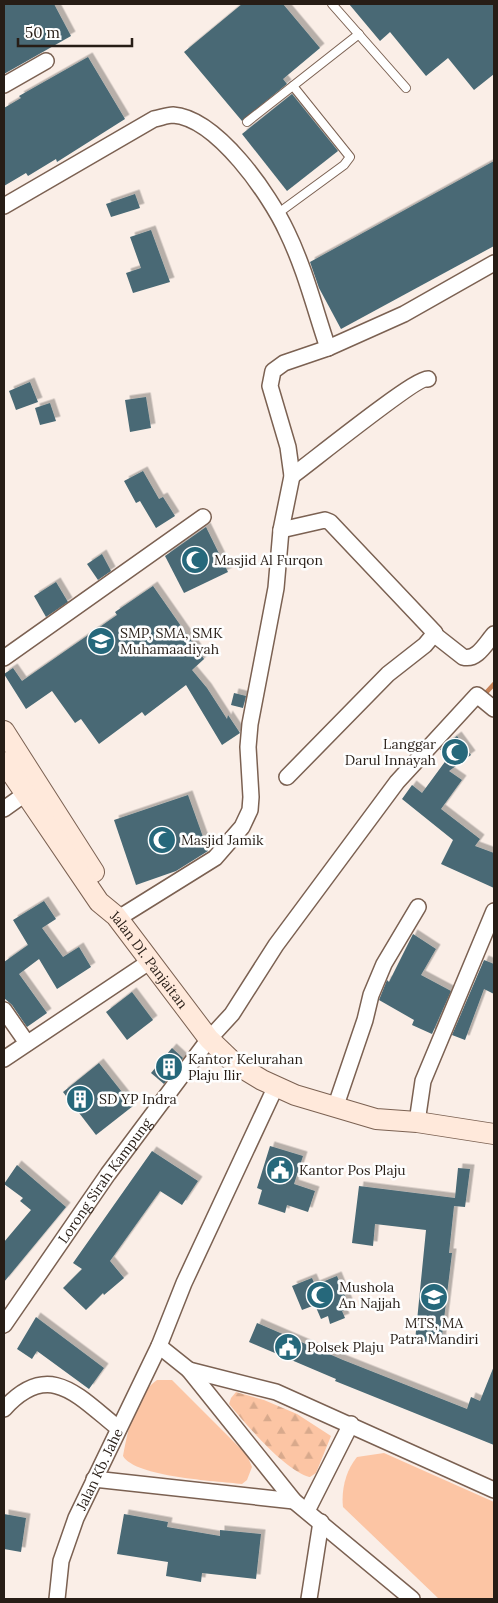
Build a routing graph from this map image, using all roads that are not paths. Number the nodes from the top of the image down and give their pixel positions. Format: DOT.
graph roads {
  1 [pos="332,4"];
  2 [pos="359,34"];
  3 [pos="46,61"];
  4 [pos="4,85"];
  5 [pos="292,86"];
  6 [pos="406,88"];
  7 [pos="247,122"];
  8 [pos="4,206"];
  9 [pos="277,214"];
  10 [pos="494,263"];
  11 [pos="328,348"];
  12 [pos="428,379"];
  13 [pos="292,476"];
  14 [pos="203,517"];
  15 [pos="281,530"];
  16 [pos="494,634"];
  17 [pos="435,635"];
  18 [pos="4,658"];
  19 [pos="494,709"];
  20 [pos="4,731"];
  21 [pos="4,762"];
  22 [pos="287,777"];
  23 [pos="25,794"];
  24 [pos="4,809"];
  25 [pos="418,907"];
  26 [pos="494,911"];
  27 [pos="117,917"];
  28 [pos="148,962"];
  29 [pos="4,1010"];
  30 [pos="209,1039"];
  31 [pos="27,1043"];
  32 [pos="4,1059"];
  33 [pos="276,1086"];
  34 [pos="335,1108"];
  35 [pos="417,1122"];
  36 [pos="494,1134"];
  37 [pos="4,1325"];
  38 [pos="159,1346"];
  39 [pos="189,1370"];
  40 [pos="4,1409"];
  41 [pos="351,1424"];
  42 [pos="118,1428"];
  43 [pos="94,1478"];
  44 [pos="494,1490"];
  45 [pos="294,1501"];
  46 [pos="307,1511"];
  47 [pos="320,1522"];
  48 [pos="57,1599"];
  49 [pos="309,1599"];
  50 [pos="412,1599"];
  1 -- 2 [label="lane"];
  2 -- 5 [label="lane"];
  2 -- 6 [label="lane"];
  3 -- 4 [label="street"];
  5 -- 7 [label="lane"];
  5 -- 9 [label="lane"];
  8 -- 9 [label="street"];
  9 -- 11 [label="street"];
  10 -- 11 [label="street"];
  11 -- 13 [label="street"];
  12 -- 13 [label="street"];
  13 -- 15 [label="street"];
  14 -- 18 [label="street"];
  15 -- 17 [label="street"];
  15 -- 27 [label="street"];
  16 -- 17 [label="street"];
  17 -- 22 [label="street"];
  19 -- 30 [label="street, Lorong Sirah Kampung"];
  20 -- 27 [label="main road"];
  21 -- 23 [label="main road, Jalan DI. Panjaitan"];
  23 -- 24 [label="street"];
  23 -- 27 [label="main road, Jalan DI. Panjaitan"];
  25 -- 34 [label="street"];
  26 -- 35 [label="street"];
  27 -- 28 [label="main road, Jalan DI. Panjaitan"];
  28 -- 30 [label="main road, Jalan DI. Panjaitan"];
  28 -- 31 [label="street"];
  29 -- 31 [label="street"];
  30 -- 33 [label="main road, Jalan DI. Panjaitan"];
  30 -- 37 [label="street, Lorong Sirah Kampung"];
  31 -- 32 [label="street"];
  33 -- 34 [label="main road, Jalan DI. Panjaitan"];
  33 -- 38 [label="street, Jalan Kb. Jahe"];
  34 -- 35 [label="main road, Jalan DI. Panjaitan"];
  35 -- 36 [label="main road, Jalan DI. Panjaitan"];
  38 -- 39 [label="street"];
  38 -- 42 [label="street, Jalan Kb. Jahe"];
  39 -- 41 [label="street"];
  39 -- 45 [label="street"];
  40 -- 42 [label="street"];
  41 -- 44 [label="street"];
  41 -- 46 [label="street"];
  42 -- 43 [label="street, Jalan Kb. Jahe"];
  43 -- 45 [label="street"];
  43 -- 48 [label="street, Jalan Kb. Jahe"];
  45 -- 46 [label="street"];
  46 -- 47 [label="street"];
  47 -- 49 [label="street"];
  47 -- 50 [label="street"];
}
